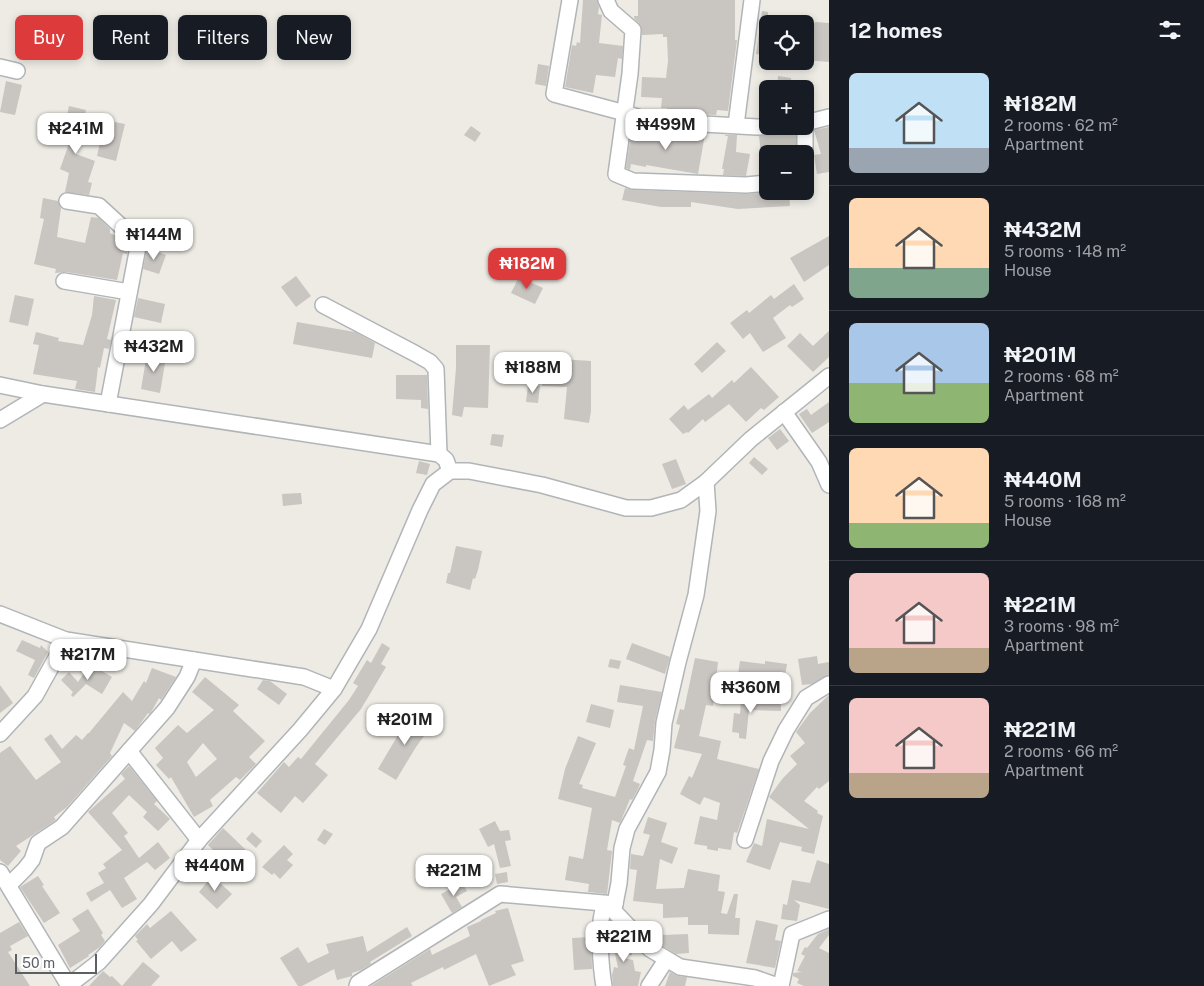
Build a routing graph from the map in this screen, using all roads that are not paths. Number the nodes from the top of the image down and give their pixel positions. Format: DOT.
graph roads {
  1 [pos="570,0"];
  2 [pos="606,0"];
  3 [pos="752,0"];
  4 [pos="0,67"];
  5 [pos="17,71"];
  6 [pos="625,113"];
  7 [pos="829,117"];
  8 [pos="814,122"];
  9 [pos="736,125"];
  10 [pos="759,125"];
  11 [pos="759,183"];
  12 [pos="67,201"];
  13 [pos="64,281"];
  14 [pos="129,292"];
  15 [pos="324,305"];
  16 [pos="829,376"];
  17 [pos="0,385"];
  18 [pos="43,394"];
  19 [pos="108,404"];
  20 [pos="784,412"];
  21 [pos="0,420"];
  22 [pos="439,454"];
  23 [pos="824,461"];
  24 [pos="450,471"];
  25 [pos="706,482"];
  26 [pos="829,484"];
  27 [pos="0,614"];
  28 [pos="66,640"];
  29 [pos="194,660"];
  30 [pos="829,684"];
  31 [pos="334,689"];
  32 [pos="0,734"];
  33 [pos="129,752"];
  34 [pos="199,840"];
  35 [pos="745,840"];
  36 [pos="4,878"];
  37 [pos="612,905"];
  38 [pos="829,918"];
  39 [pos="666,960"];
  40 [pos="69,986"];
  41 [pos="357,986"];
  42 [pos="604,986"];
  43 [pos="649,986"];
  44 [pos="779,986"];
  1 -- 6 [label="street"];
  2 -- 6 [label="street"];
  3 -- 9 [label="street"];
  4 -- 5 [label="street"];
  6 -- 9 [label="street"];
  6 -- 11 [label="street"];
  7 -- 8 [label="street"];
  9 -- 10 [label="street"];
  12 -- 14 [label="street"];
  13 -- 14 [label="street"];
  14 -- 19 [label="street"];
  15 -- 22 [label="street"];
  16 -- 20 [label="street"];
  17 -- 18 [label="street"];
  18 -- 19 [label="street"];
  18 -- 21 [label="street"];
  19 -- 22 [label="street"];
  20 -- 23 [label="street"];
  20 -- 25 [label="street"];
  22 -- 24 [label="street"];
  23 -- 26 [label="street"];
  24 -- 25 [label="street"];
  24 -- 31 [label="street"];
  25 -- 37 [label="street"];
  27 -- 28 [label="street"];
  28 -- 29 [label="street"];
  28 -- 32 [label="street"];
  29 -- 31 [label="street"];
  29 -- 33 [label="street"];
  30 -- 35 [label="street"];
  31 -- 34 [label="street"];
  33 -- 34 [label="street"];
  33 -- 36 [label="street"];
  34 -- 40 [label="street"];
  36 -- 40 [label="street"];
  37 -- 39 [label="street"];
  37 -- 41 [label="street"];
  37 -- 42 [label="street"];
  38 -- 44 [label="street"];
  39 -- 43 [label="street"];
  39 -- 44 [label="street"];
}
